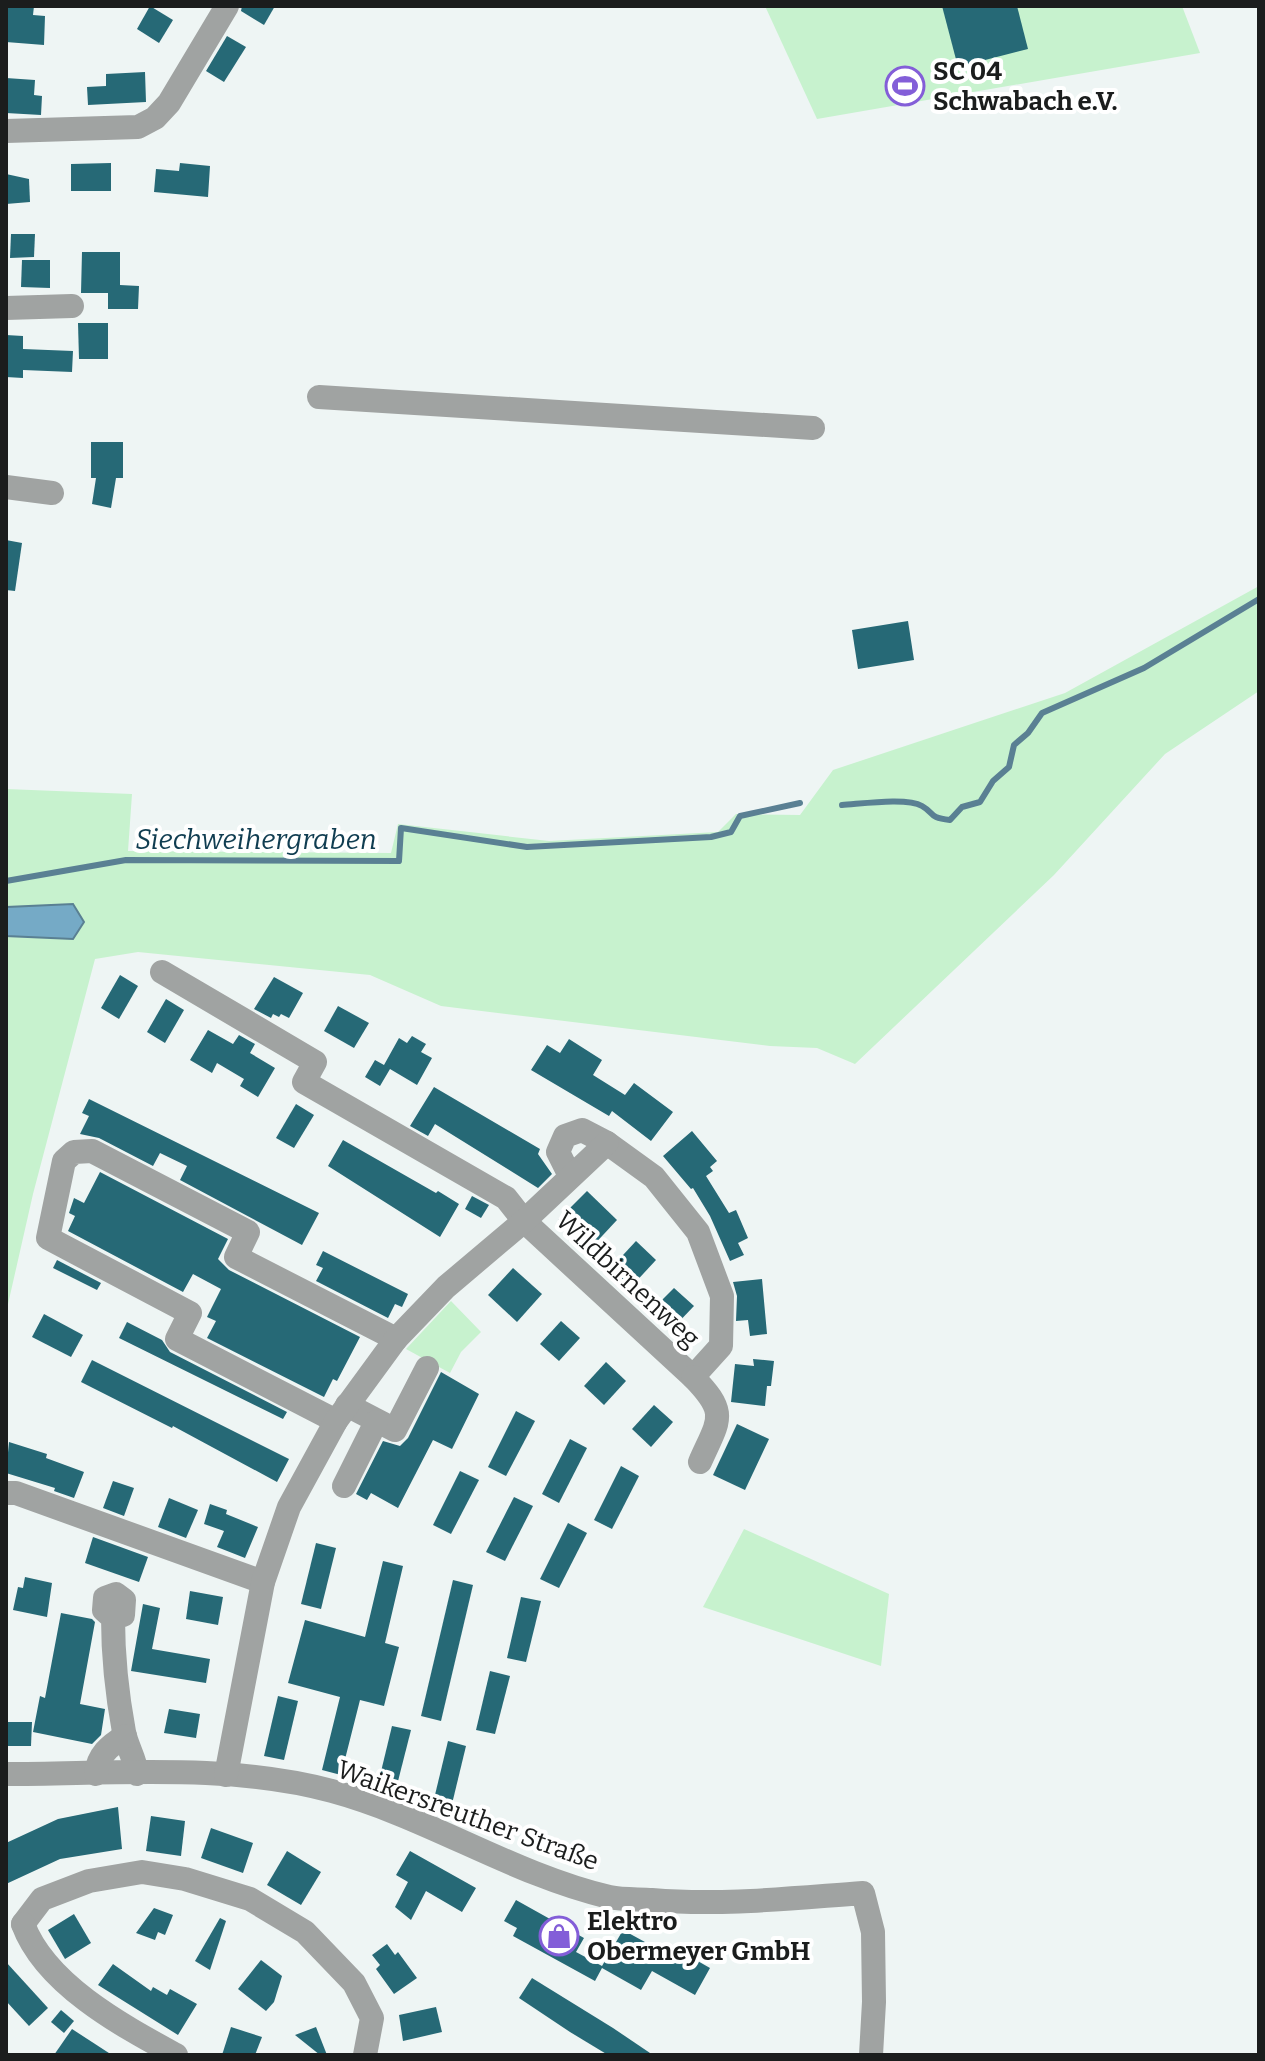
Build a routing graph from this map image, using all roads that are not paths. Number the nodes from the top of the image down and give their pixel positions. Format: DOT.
graph roads {
  1 [pos="227,6"];
  2 [pos="6,131"];
  3 [pos="72,306"];
  4 [pos="6,308"];
  5 [pos="319,397"];
  6 [pos="813,428"];
  7 [pos="6,487"];
  8 [pos="52,493"];
  9 [pos="162,972"];
  10 [pos="607,1143"];
  11 [pos="570,1176"];
  12 [pos="524,1221"];
  13 [pos="396,1339"];
  14 [pos="427,1368"];
  15 [pos="693,1377"];
  16 [pos="342,1413"];
  17 [pos="376,1422"];
  18 [pos="700,1462"];
  19 [pos="344,1486"];
  20 [pos="6,1493"];
  21 [pos="263,1582"];
  22 [pos="113,1618"];
  23 [pos="125,1736"];
  24 [pos="6,1774"];
  25 [pos="96,1774"];
  26 [pos="137,1774"];
  27 [pos="226,1775"];
  28 [pos="14,1923"];
  29 [pos="176,2055"];
  30 [pos="365,2055"];
  31 [pos="871,2055"];
  1 -- 2 [label="street"];
  3 -- 4 [label="street"];
  5 -- 6 [label="street"];
  7 -- 8 [label="street"];
  9 -- 12 [label="street, Wildbirnenweg"];
  10 -- 11 [label="street, Wildbirnenweg"];
  10 -- 11 [label="street, Wildbirnenweg"];
  10 -- 15 [label="street, Wildbirnenweg"];
  11 -- 12 [label="street, Wildbirnenweg"];
  12 -- 13 [label="street, Wildbirnenweg"];
  12 -- 15 [label="street, Wildbirnenweg"];
  13 -- 16 [label="street, Wildbirnenweg"];
  13 -- 16 [label="street"];
  14 -- 17 [label="street"];
  15 -- 18 [label="street"];
  16 -- 17 [label="street"];
  16 -- 21 [label="street, Wildbirnenweg"];
  17 -- 19 [label="street"];
  20 -- 21 [label="street"];
  21 -- 27 [label="street, Wildbirnenweg"];
  22 -- 23 [label="street"];
  23 -- 25 [label="street"];
  23 -- 26 [label="street"];
  24 -- 25 [label="street, Waikersreuther Straße"];
  25 -- 26 [label="street, Waikersreuther Straße"];
  26 -- 27 [label="street, Waikersreuther Straße"];
  27 -- 31 [label="street, Waikersreuther Straße"];
  28 -- 29 [label="street"];
  28 -- 30 [label="street"];
}
